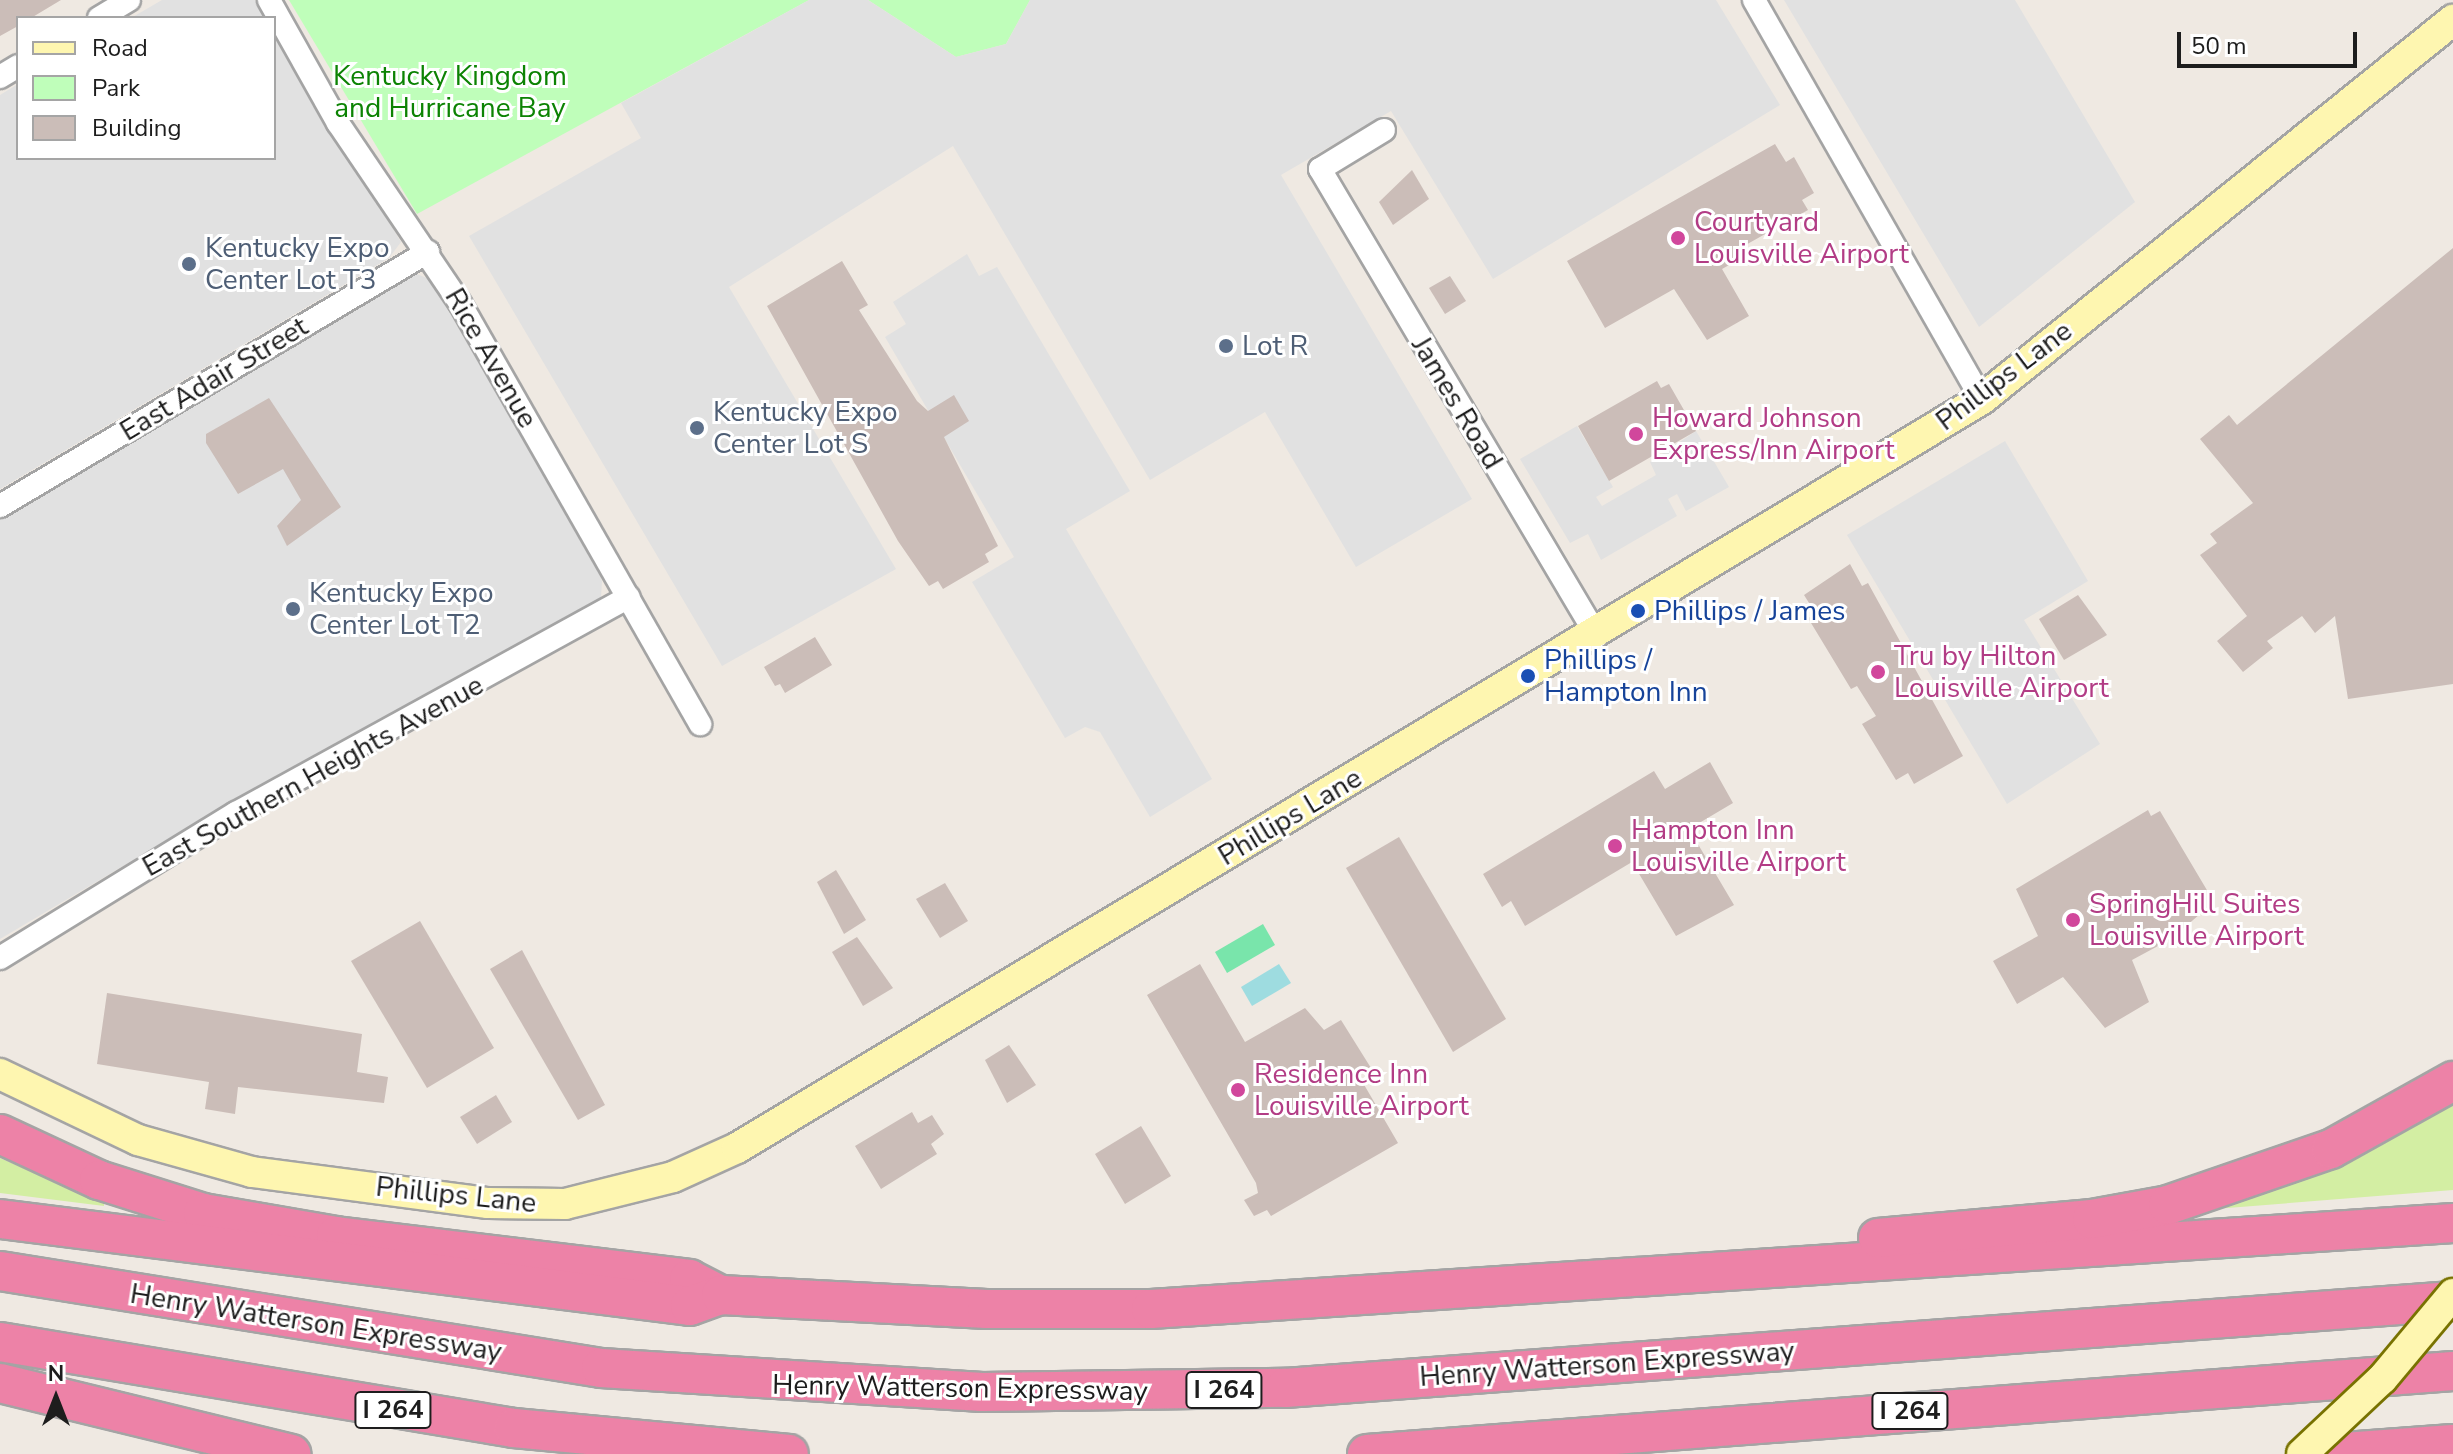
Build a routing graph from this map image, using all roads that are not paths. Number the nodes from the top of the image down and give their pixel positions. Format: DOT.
graph roads {
  1 [pos="129,0"];
  2 [pos="269,0"];
  3 [pos="1754,0"];
  4 [pos="102,16"];
  5 [pos="2453,20"];
  6 [pos="1384,130"];
  7 [pos="428,252"];
  8 [pos="1982,399"];
  9 [pos="0,506"];
  10 [pos="629,597"];
  11 [pos="1597,636"];
  12 [pos="700,724"];
  13 [pos="0,958"];
  14 [pos="0,1074"];
  15 [pos="2453,1081"];
  16 [pos="0,1134"];
  17 [pos="0,1219"];
  18 [pos="2453,1223"];
  19 [pos="1808,1263"];
  20 [pos="0,1271"];
  21 [pos="2453,1294"];
  22 [pos="721,1295"];
  23 [pos="2453,1301"];
  24 [pos="0,1342"];
  25 [pos="2453,1371"];
  26 [pos="0,1383"];
  27 [pos="2453,1444"];
  28 [pos="291,1454"];
  29 [pos="789,1454"];
  30 [pos="1367,1454"];
  31 [pos="2302,1454"];
  32 [pos="2317,1454"];
  1 -- 4 [label="street"];
  2 -- 7 [label="street, Rice Avenue"];
  3 -- 8 [label="street"];
  5 -- 8 [label="main road, Phillips Lane"];
  6 -- 11 [label="street, James Road"];
  7 -- 9 [label="street, East Adair Street"];
  7 -- 10 [label="street, Rice Avenue"];
  8 -- 11 [label="main road, Phillips Lane"];
  10 -- 12 [label="street, Rice Avenue"];
  10 -- 13 [label="street, East Southern Heights Avenue"];
  11 -- 14 [label="main road, Phillips Lane"];
  15 -- 19 [label="highway"];
  16 -- 22 [label="highway"];
  17 -- 22 [label="highway"];
  18 -- 19 [label="highway"];
  19 -- 22 [label="highway"];
  20 -- 23 [label="highway, Henry Watterson Expressway / I 264"];
  21 -- 31 [label="main road, bridge"];
  24 -- 29 [label="highway, I 264"];
  25 -- 30 [label="highway, I 264"];
  26 -- 28 [label="highway"];
  27 -- 32 [label="highway"];
}
